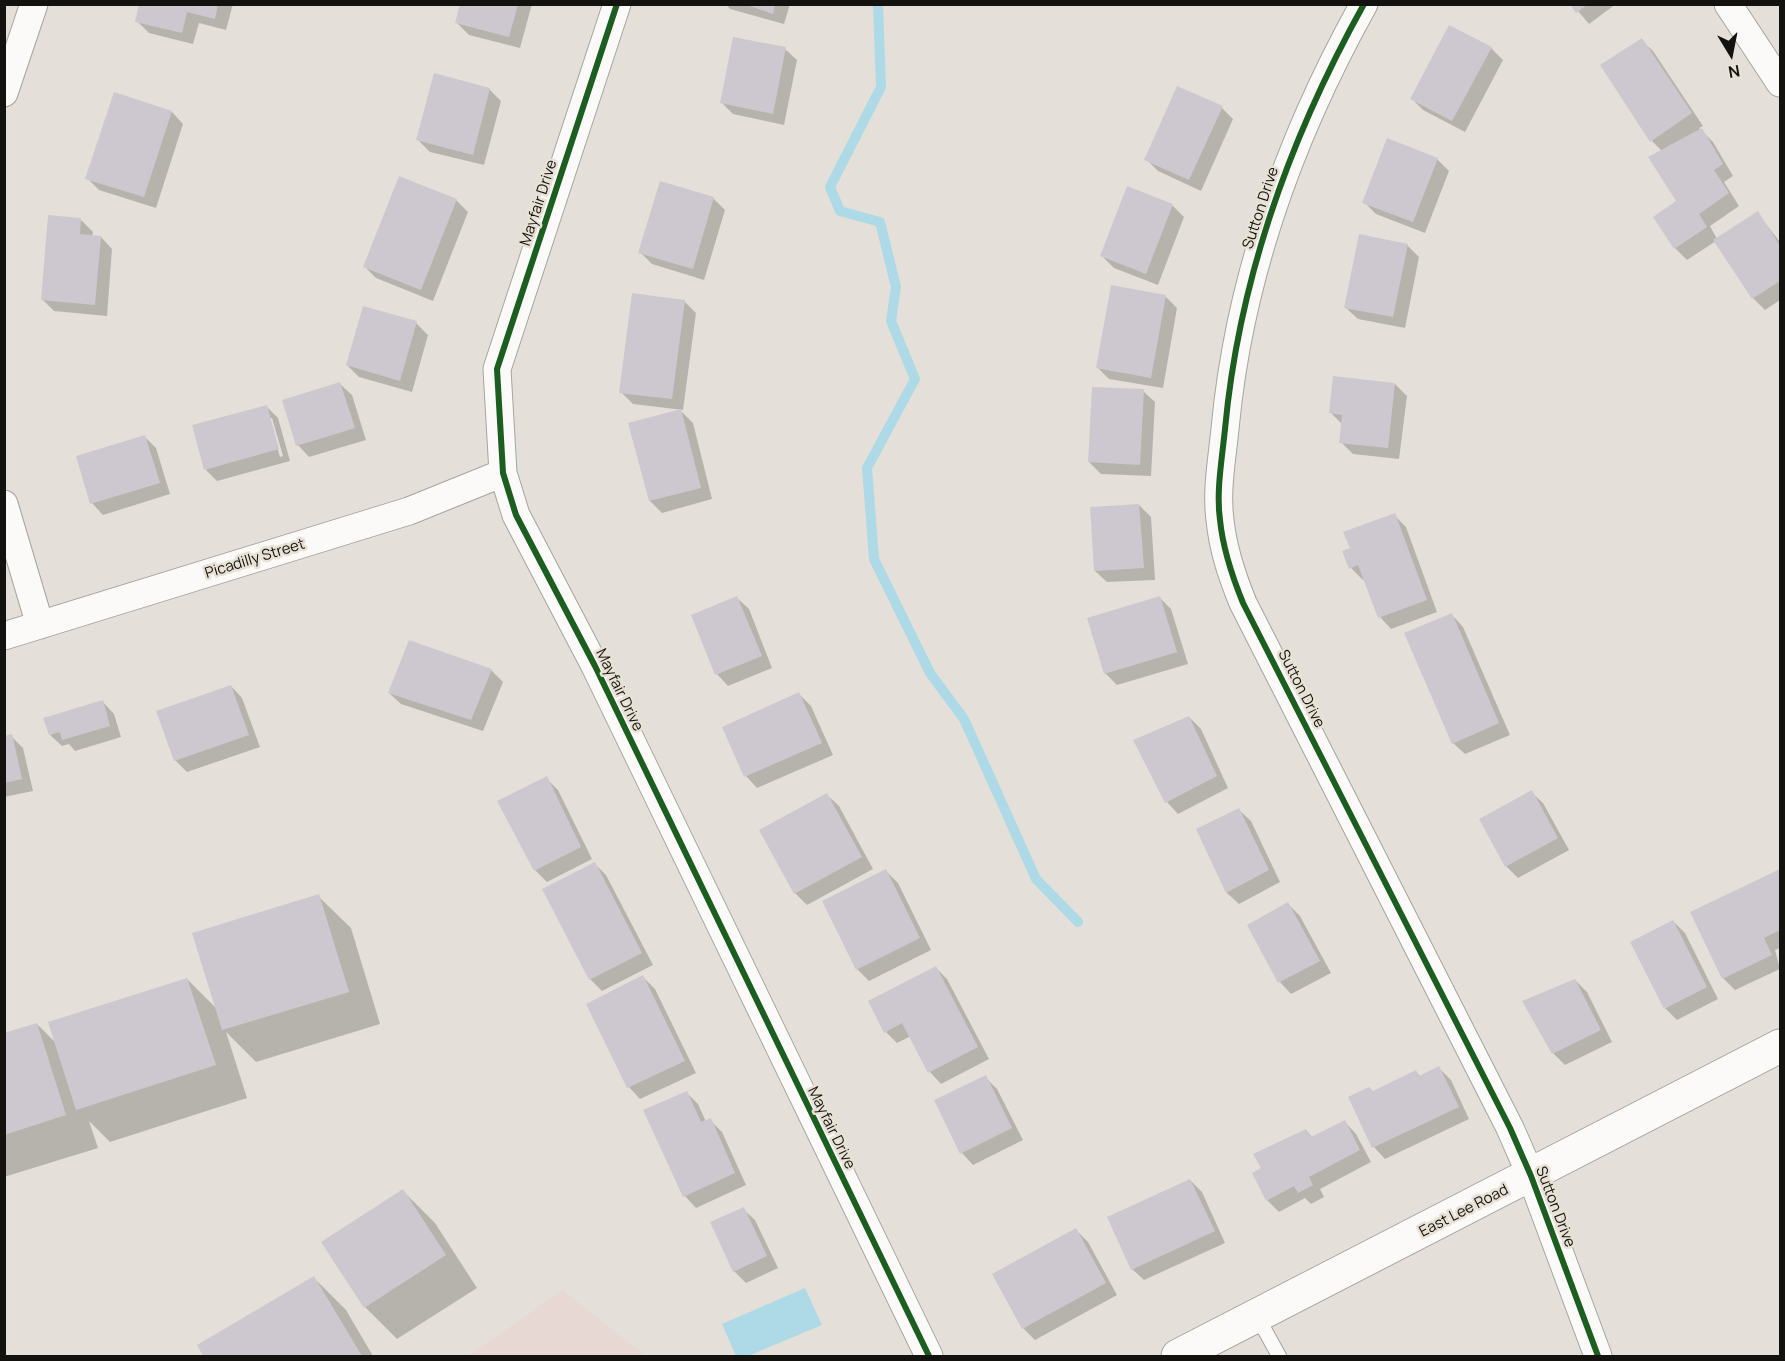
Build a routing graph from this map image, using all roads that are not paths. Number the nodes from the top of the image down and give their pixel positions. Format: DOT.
graph roads {
  1 [pos="34,4"];
  2 [pos="617,4"];
  3 [pos="1364,4"];
  4 [pos="1728,4"];
  5 [pos="1780,83"];
  6 [pos="4,93"];
  7 [pos="503,473"];
  8 [pos="4,504"];
  9 [pos="40,625"];
  10 [pos="4,636"];
  11 [pos="1780,1046"];
  12 [pos="1531,1176"];
  13 [pos="1257,1316"];
  14 [pos="929,1356"];
  15 [pos="1178,1356"];
  16 [pos="1279,1356"];
  17 [pos="1598,1356"];
  1 -- 6 [label="street"];
  2 -- 7 [label="street, Mayfair Drive"];
  3 -- 12 [label="street, Sutton Drive"];
  4 -- 5 [label="street"];
  7 -- 9 [label="street, Picadilly Street"];
  7 -- 14 [label="street, Mayfair Drive"];
  8 -- 9 [label="street"];
  9 -- 10 [label="street, Picadilly Street"];
  11 -- 12 [label="street, East Lee Road"];
  12 -- 13 [label="street, East Lee Road"];
  12 -- 17 [label="street, Sutton Drive"];
  13 -- 15 [label="street, East Lee Road"];
  13 -- 16 [label="lane"];
}
